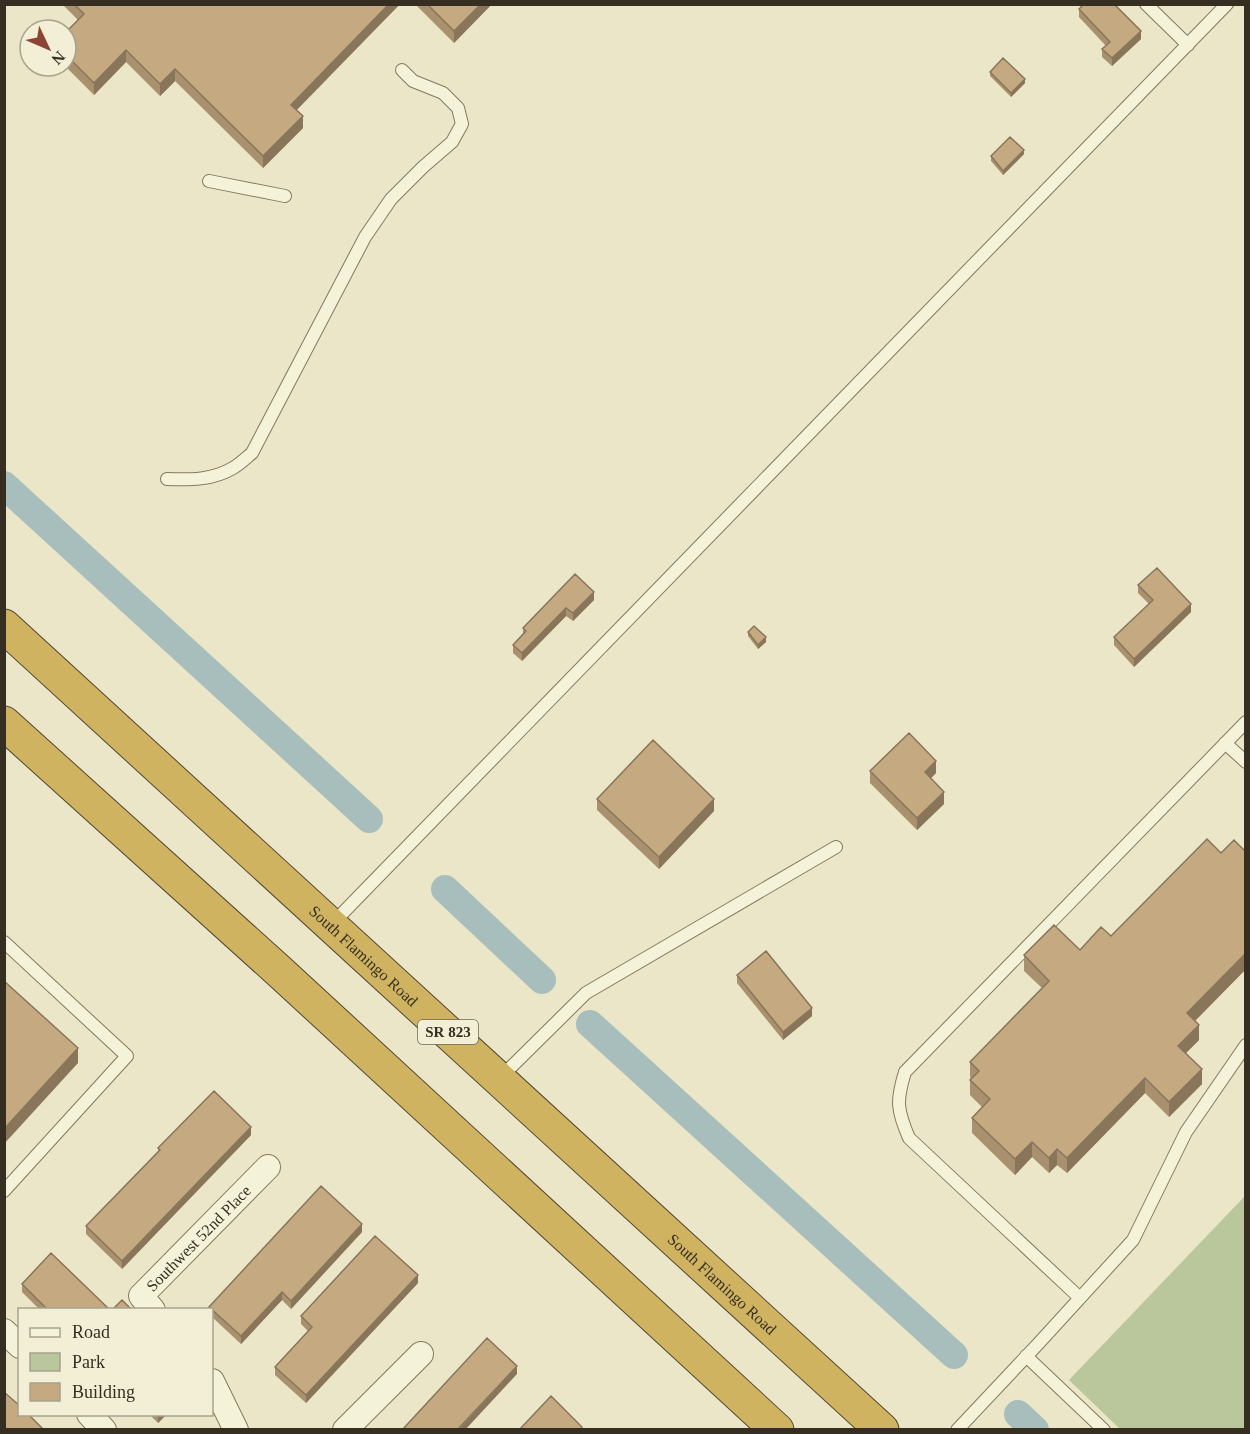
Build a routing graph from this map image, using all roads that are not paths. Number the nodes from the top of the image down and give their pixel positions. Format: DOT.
graph roads {
  1 [pos="1146,4"];
  2 [pos="1227,4"];
  3 [pos="1188,45"];
  4 [pos="402,70"];
  5 [pos="209,181"];
  6 [pos="285,196"];
  7 [pos="167,479"];
  8 [pos="4,626"];
  9 [pos="1245,722"];
  10 [pos="4,723"];
  11 [pos="1225,743"];
  12 [pos="1245,762"];
  13 [pos="836,847"];
  14 [pos="331,925"];
  15 [pos="4,942"];
  16 [pos="1245,1045"];
  17 [pos="499,1079"];
  18 [pos="268,1167"];
  19 [pos="4,1191"];
  20 [pos="1080,1298"];
  21 [pos="151,1308"];
  22 [pos="4,1331"];
  23 [pos="18,1344"];
  24 [pos="421,1354"];
  25 [pos="1026,1356"];
  26 [pos="213,1383"];
  27 [pos="91,1416"];
  28 [pos="104,1430"];
  29 [pos="236,1430"];
  30 [pos="345,1430"];
  31 [pos="777,1430"];
  32 [pos="882,1430"];
  33 [pos="957,1430"];
  34 [pos="1104,1430"];
  1 -- 3 [label="lane"];
  2 -- 3 [label="lane"];
  3 -- 14 [label="lane"];
  4 -- 7 [label="lane"];
  5 -- 6 [label="lane"];
  8 -- 14 [label="highway, South Flamingo Road / SR 823"];
  9 -- 11 [label="lane"];
  10 -- 31 [label="highway"];
  11 -- 12 [label="lane"];
  11 -- 20 [label="lane"];
  13 -- 17 [label="lane"];
  14 -- 17 [label="highway, South Flamingo Road / SR 823"];
  15 -- 19 [label="lane"];
  16 -- 20 [label="lane"];
  17 -- 32 [label="highway, South Flamingo Road / SR 823"];
  18 -- 21 [label="street, Southwest 52nd Place"];
  20 -- 25 [label="lane"];
  22 -- 23 [label="street"];
  24 -- 30 [label="street"];
  25 -- 33 [label="lane"];
  25 -- 34 [label="lane"];
  26 -- 29 [label="street"];
  27 -- 28 [label="street"];
}
